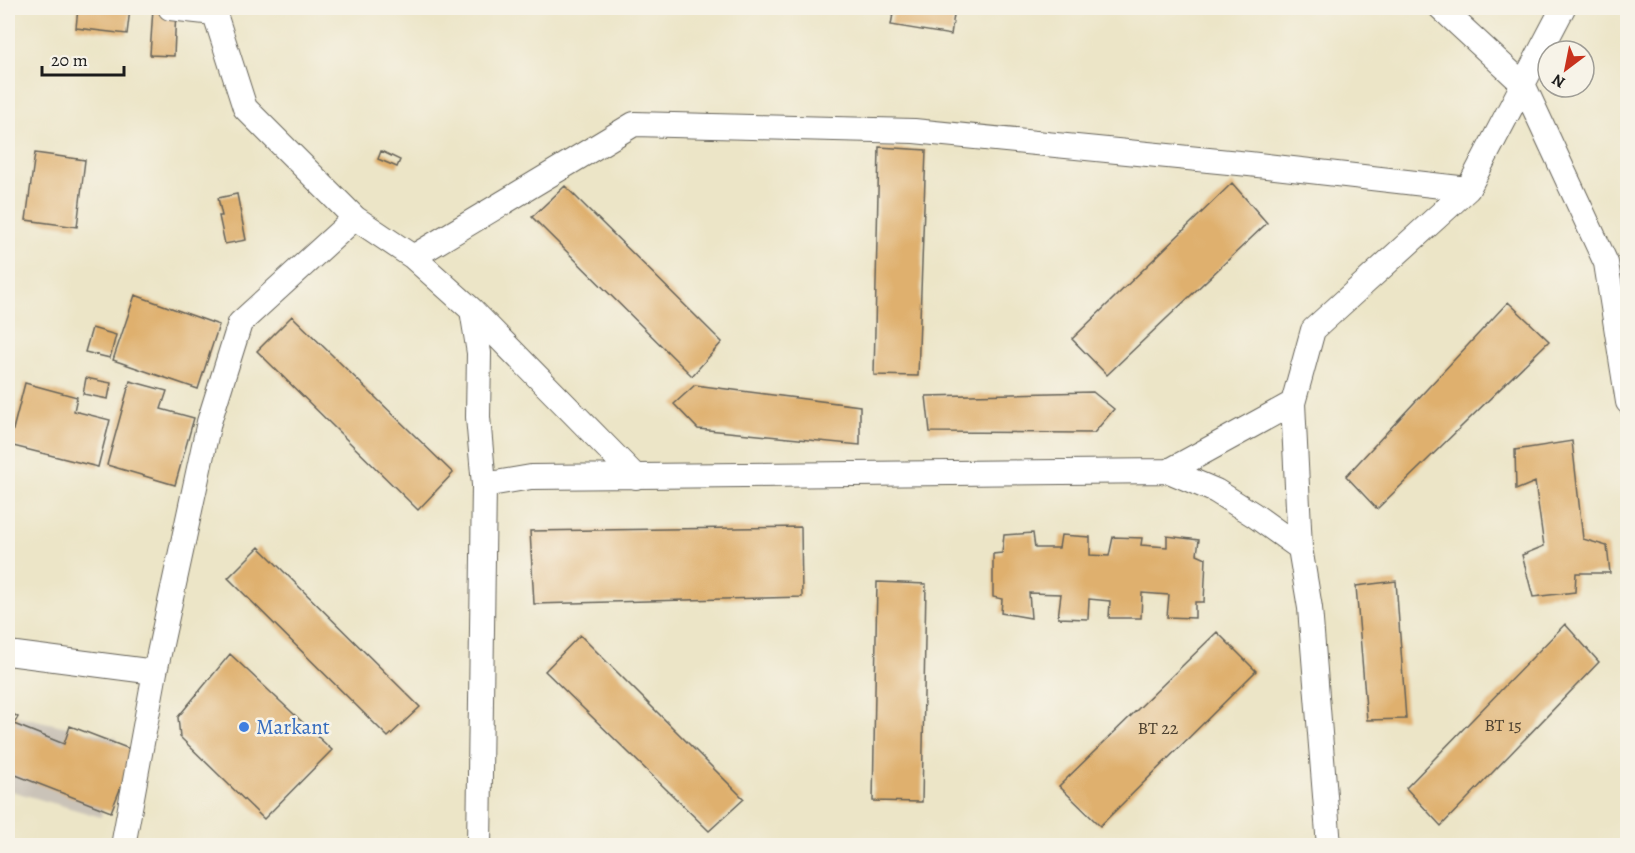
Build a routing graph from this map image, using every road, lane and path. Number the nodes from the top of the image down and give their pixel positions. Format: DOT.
graph roads {
  1 [pos="170,8"];
  2 [pos="1441,8"];
  3 [pos="1563,8"];
  4 [pos="213,10"];
  5 [pos="1523,84"];
  6 [pos="1468,189"];
  7 [pos="355,218"];
  8 [pos="413,257"];
  9 [pos="472,309"];
  10 [pos="1628,402"];
  11 [pos="1293,403"];
  12 [pos="1169,471"];
  13 [pos="636,477"];
  14 [pos="484,485"];
  15 [pos="1300,548"];
  16 [pos="8,653"];
  17 [pos="154,672"];
  18 [pos="123,846"];
  19 [pos="479,846"];
  20 [pos="1329,846"];
  1 -- 4 [label="street"];
  2 -- 5 [label="street"];
  3 -- 5 [label="street"];
  4 -- 7 [label="street"];
  5 -- 6 [label="street"];
  5 -- 10 [label="street"];
  6 -- 8 [label="street"];
  6 -- 11 [label="street"];
  7 -- 8 [label="street"];
  7 -- 17 [label="street"];
  8 -- 9 [label="street"];
  9 -- 13 [label="street"];
  9 -- 14 [label="street"];
  11 -- 12 [label="street"];
  11 -- 15 [label="street"];
  12 -- 13 [label="street"];
  12 -- 15 [label="street"];
  13 -- 14 [label="street"];
  14 -- 19 [label="street"];
  15 -- 20 [label="street"];
  16 -- 17 [label="street"];
  17 -- 18 [label="street"];
}
